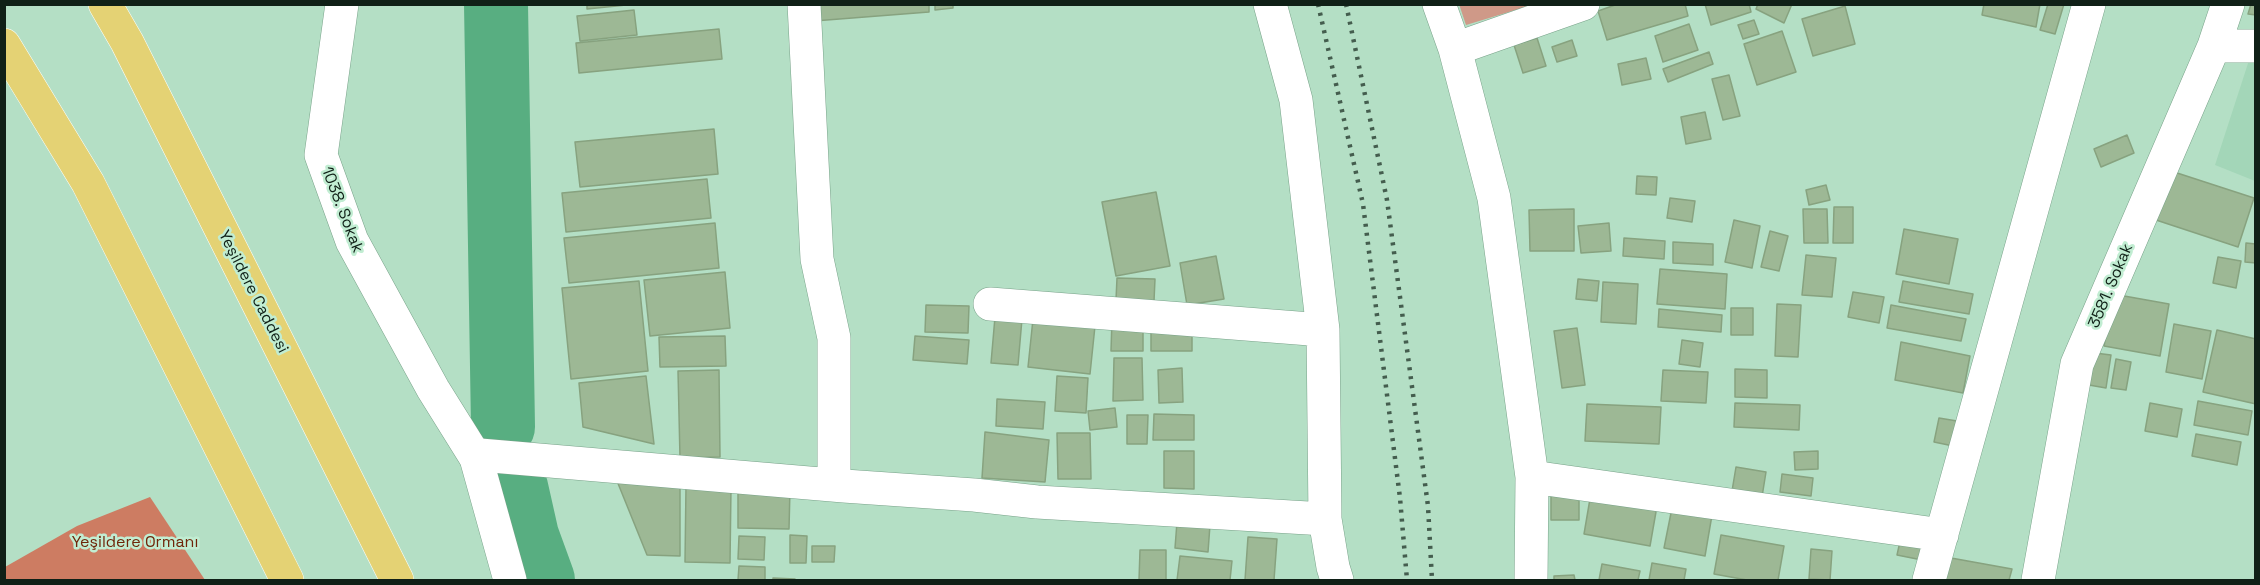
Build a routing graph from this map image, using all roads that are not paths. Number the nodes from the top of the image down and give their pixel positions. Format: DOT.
graph roads {
  1 [pos="105,4"];
  2 [pos="342,4"];
  3 [pos="804,4"];
  4 [pos="1270,4"];
  5 [pos="1439,4"];
  6 [pos="1583,4"];
  7 [pos="2089,4"];
  8 [pos="2228,4"];
  9 [pos="4,45"];
  10 [pos="2214,46"];
  11 [pos="2256,46"];
  12 [pos="1455,49"];
  13 [pos="990,304"];
  14 [pos="1323,330"];
  15 [pos="476,458"];
  16 [pos="1532,477"];
  17 [pos="834,485"];
  18 [pos="1325,519"];
  19 [pos="1942,535"];
  20 [pos="1334,576"];
  21 [pos="286,580"];
  22 [pos="397,580"];
  23 [pos="510,580"];
  24 [pos="1531,580"];
  25 [pos="1929,580"];
  26 [pos="2038,580"];
  1 -- 22 [label="highway, Yeşildere Caddesi"];
  2 -- 15 [label="street, 1038. Sokak"];
  3 -- 17 [label="street"];
  4 -- 14 [label="street"];
  5 -- 12 [label="street"];
  6 -- 12 [label="street"];
  7 -- 19 [label="street"];
  8 -- 10 [label="street, 3581. Sokak"];
  9 -- 21 [label="highway"];
  10 -- 11 [label="street"];
  10 -- 26 [label="street, 3581. Sokak"];
  12 -- 16 [label="street"];
  13 -- 14 [label="street"];
  14 -- 18 [label="street"];
  15 -- 17 [label="street"];
  15 -- 23 [label="street, 1038. Sokak"];
  16 -- 19 [label="street"];
  16 -- 24 [label="street"];
  17 -- 18 [label="street"];
  18 -- 20 [label="street"];
  19 -- 25 [label="street"];
}
